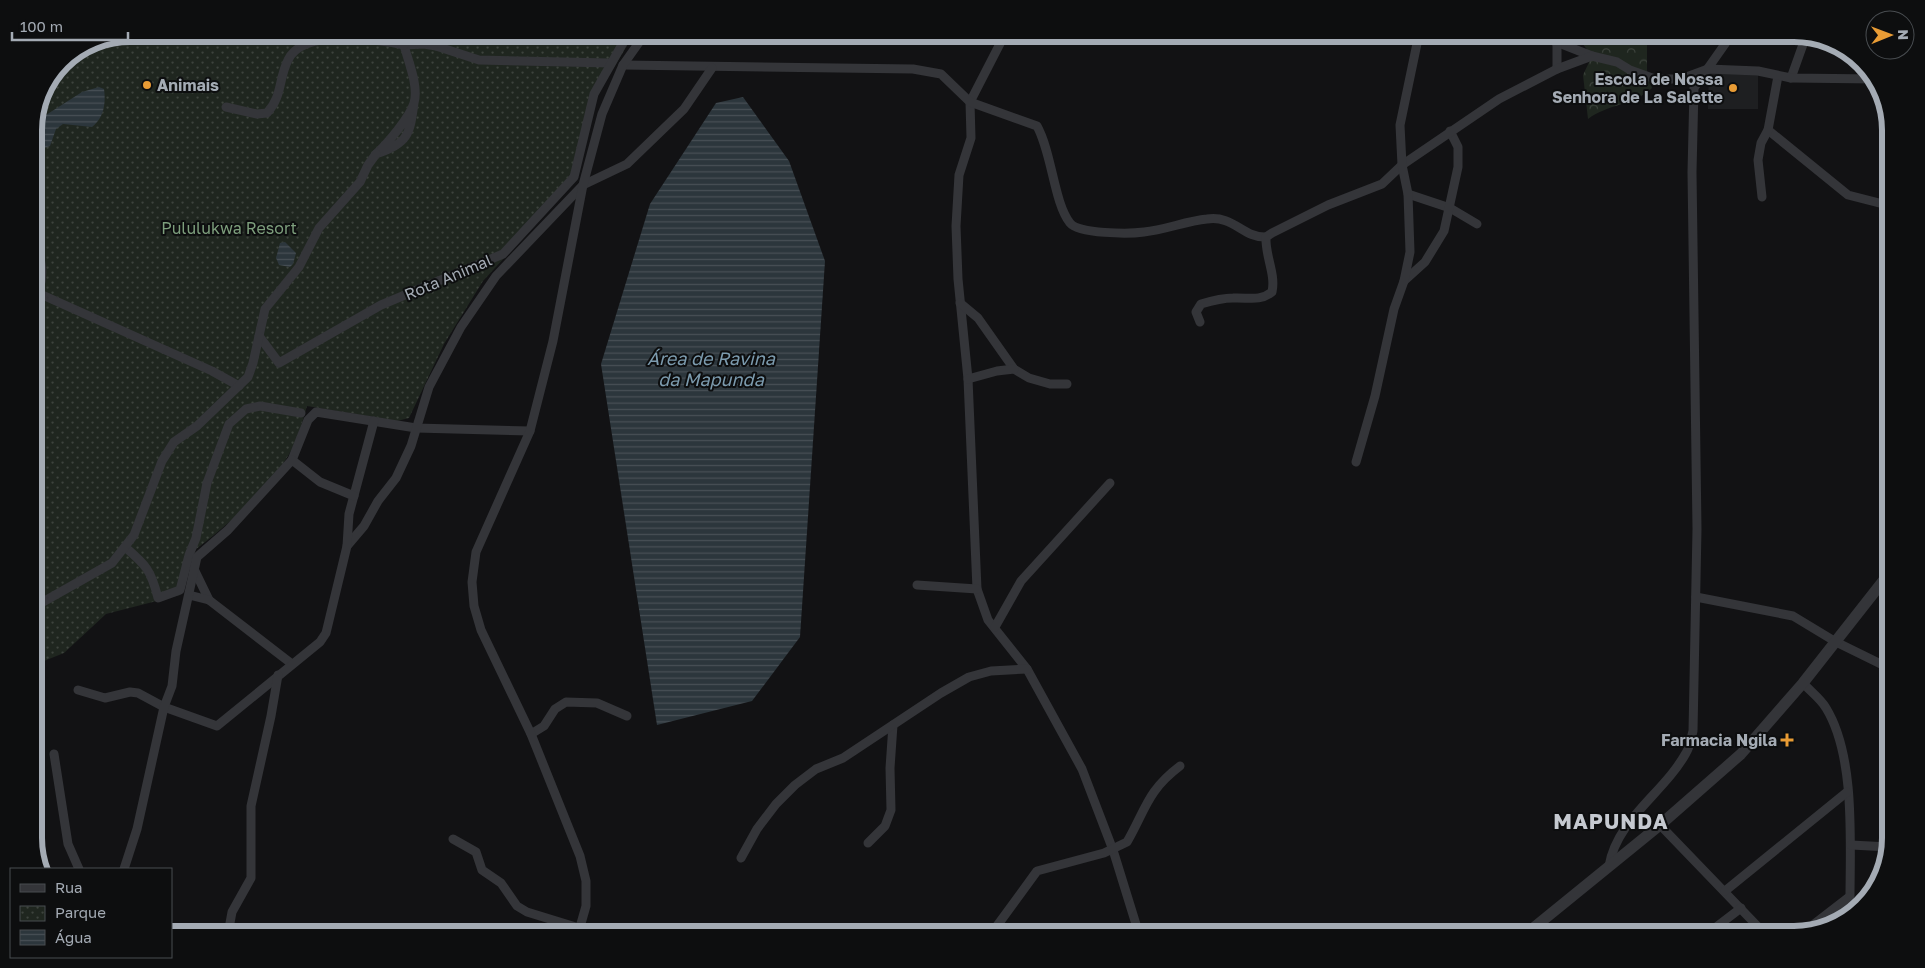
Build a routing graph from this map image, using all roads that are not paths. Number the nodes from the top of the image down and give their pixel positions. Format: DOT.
graph roads {
  1 [pos="317,42"];
  2 [pos="383,42"];
  3 [pos="443,42"];
  4 [pos="623,42"];
  5 [pos="639,42"];
  6 [pos="1002,42"];
  7 [pos="1417,42"];
  8 [pos="1726,42"];
  9 [pos="1557,43"];
  10 [pos="1804,43"];
  11 [pos="404,44"];
  12 [pos="436,46"];
  13 [pos="1592,56"];
  14 [pos="610,63"];
  15 [pos="623,65"];
  16 [pos="712,68"];
  17 [pos="1557,69"];
  18 [pos="1708,69"];
  19 [pos="1778,76"];
  20 [pos="1791,78"];
  21 [pos="1866,79"];
  22 [pos="970,102"];
  23 [pos="226,107"];
  24 [pos="1768,130"];
  25 [pos="1450,131"];
  26 [pos="1402,165"];
  27 [pos="583,185"];
  28 [pos="1408,194"];
  29 [pos="1762,197"];
  30 [pos="1881,203"];
  31 [pos="1450,208"];
  32 [pos="1477,224"];
  33 [pos="1266,238"];
  34 [pos="1404,281"];
  35 [pos="43,299"];
  36 [pos="960,302"];
  37 [pos="1200,322"];
  38 [pos="259,336"];
  39 [pos="1014,369"];
  40 [pos="968,378"];
  41 [pos="1067,384"];
  42 [pos="239,386"];
  43 [pos="301,413"];
  44 [pos="374,421"];
  45 [pos="416,428"];
  46 [pos="530,431"];
  47 [pos="292,460"];
  48 [pos="1356,462"];
  49 [pos="1110,483"];
  50 [pos="354,496"];
  51 [pos="347,546"];
  52 [pos="125,547"];
  53 [pos="194,568"];
  54 [pos="1882,583"];
  55 [pos="917,585"];
  56 [pos="1879,587"];
  57 [pos="977,589"];
  58 [pos="1882,589"];
  59 [pos="189,595"];
  60 [pos="1696,596"];
  61 [pos="209,600"];
  62 [pos="43,602"];
  63 [pos="995,627"];
  64 [pos="1836,642"];
  65 [pos="292,664"];
  66 [pos="1882,665"];
  67 [pos="1027,669"];
  68 [pos="278,675"];
  69 [pos="1803,683"];
  70 [pos="78,690"];
  71 [pos="164,707"];
  72 [pos="627,716"];
  73 [pos="894,725"];
  74 [pos="531,734"];
  75 [pos="54,754"];
  76 [pos="1180,766"];
  77 [pos="1847,792"];
  78 [pos="1660,825"];
  79 [pos="453,840"];
  80 [pos="868,843"];
  81 [pos="1851,845"];
  82 [pos="1882,847"];
  83 [pos="1113,850"];
  84 [pos="741,858"];
  85 [pos="1609,866"];
  86 [pos="79,868"];
  87 [pos="124,868"];
  88 [pos="1725,891"];
  89 [pos="1850,897"];
  90 [pos="1850,905"];
  91 [pos="1741,908"];
  92 [pos="1817,922"];
  93 [pos="229,926"];
  94 [pos="565,926"];
  95 [pos="580,926"];
  96 [pos="997,926"];
  97 [pos="1137,926"];
  98 [pos="1539,926"];
  99 [pos="1717,926"];
  100 [pos="1758,926"];
  1 -- 23 [label="street"];
  2 -- 11 [label="street"];
  3 -- 12 [label="street"];
  4 -- 14 [label="street, Rota Animal"];
  5 -- 15 [label="street"];
  6 -- 22 [label="street"];
  7 -- 26 [label="street"];
  8 -- 18 [label="street"];
  9 -- 13 [label="street"];
  9 -- 17 [label="street"];
  10 -- 20 [label="street"];
  11 -- 12 [label="street"];
  11 -- 38 [label="street"];
  12 -- 14 [label="street"];
  13 -- 17 [label="street"];
  13 -- 18 [label="street"];
  14 -- 38 [label="street, Rota Animal"];
  15 -- 16 [label="street"];
  15 -- 27 [label="street"];
  16 -- 22 [label="street"];
  16 -- 27 [label="street"];
  17 -- 25 [label="street"];
  18 -- 19 [label="street"];
  18 -- 60 [label="street"];
  19 -- 20 [label="street"];
  19 -- 24 [label="street"];
  20 -- 21 [label="street"];
  22 -- 33 [label="street"];
  22 -- 36 [label="street"];
  24 -- 29 [label="street"];
  24 -- 30 [label="street"];
  25 -- 26 [label="street"];
  25 -- 31 [label="street"];
  26 -- 28 [label="street"];
  26 -- 33 [label="street"];
  27 -- 45 [label="street"];
  27 -- 46 [label="street"];
  28 -- 31 [label="street"];
  28 -- 34 [label="street"];
  31 -- 32 [label="street"];
  31 -- 34 [label="street"];
  33 -- 37 [label="street"];
  34 -- 48 [label="street"];
  35 -- 42 [label="street"];
  36 -- 39 [label="street"];
  36 -- 40 [label="street"];
  38 -- 42 [label="street"];
  39 -- 40 [label="street"];
  39 -- 41 [label="street"];
  40 -- 57 [label="street"];
  42 -- 52 [label="street"];
  43 -- 52 [label="street"];
  44 -- 45 [label="street"];
  44 -- 47 [label="street"];
  44 -- 50 [label="street"];
  45 -- 46 [label="street"];
  45 -- 51 [label="street"];
  46 -- 74 [label="street"];
  47 -- 50 [label="street"];
  47 -- 53 [label="street"];
  49 -- 63 [label="street"];
  50 -- 51 [label="street"];
  51 -- 65 [label="street"];
  52 -- 62 [label="street"];
  53 -- 59 [label="street"];
  53 -- 61 [label="street"];
  54 -- 56 [label="street"];
  55 -- 57 [label="street"];
  56 -- 58 [label="street"];
  56 -- 64 [label="street"];
  57 -- 63 [label="street"];
  59 -- 61 [label="street"];
  59 -- 71 [label="street"];
  60 -- 64 [label="street"];
  60 -- 85 [label="street"];
  61 -- 65 [label="street"];
  63 -- 67 [label="street"];
  64 -- 66 [label="street"];
  64 -- 69 [label="street"];
  65 -- 68 [label="street"];
  67 -- 73 [label="street"];
  67 -- 83 [label="street"];
  68 -- 71 [label="street"];
  68 -- 93 [label="street"];
  69 -- 77 [label="street"];
  69 -- 78 [label="street"];
  70 -- 71 [label="street"];
  71 -- 87 [label="street"];
  72 -- 74 [label="street"];
  73 -- 80 [label="street"];
  73 -- 84 [label="street"];
  74 -- 95 [label="street"];
  75 -- 86 [label="street"];
  76 -- 83 [label="street"];
  77 -- 81 [label="street"];
  77 -- 88 [label="street"];
  78 -- 85 [label="street"];
  78 -- 88 [label="street"];
  79 -- 94 [label="street"];
  81 -- 82 [label="street"];
  81 -- 89 [label="street"];
  83 -- 96 [label="street"];
  83 -- 97 [label="street"];
  85 -- 98 [label="street"];
  88 -- 91 [label="street"];
  89 -- 90 [label="street"];
  89 -- 92 [label="street"];
  91 -- 99 [label="street"];
  91 -- 100 [label="street"];
}
